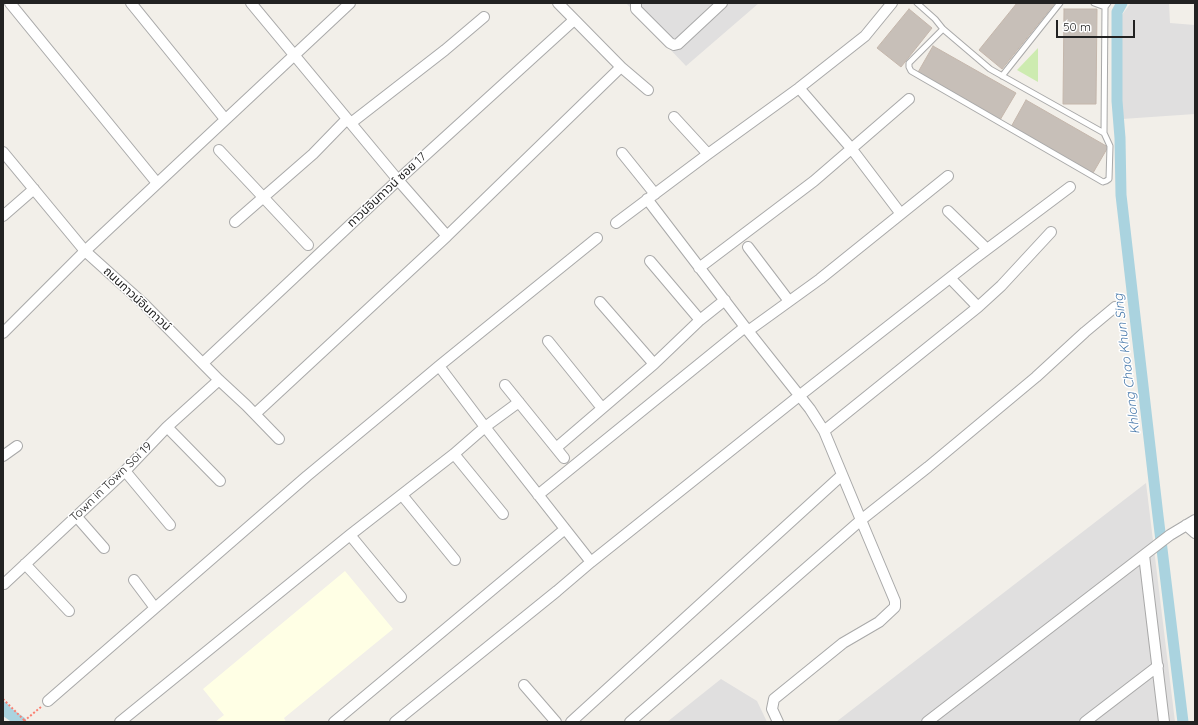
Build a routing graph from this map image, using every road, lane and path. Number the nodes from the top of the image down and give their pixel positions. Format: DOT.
graph roads {
  1 [pos="10,3"];
  2 [pos="131,3"];
  3 [pos="251,3"];
  4 [pos="350,3"];
  5 [pos="558,3"];
  6 [pos="636,3"];
  7 [pos="722,3"];
  8 [pos="892,3"];
  9 [pos="917,3"];
  10 [pos="1060,3"];
  11 [pos="1094,3"];
  12 [pos="1107,5"];
  13 [pos="484,17"];
  14 [pos="574,20"];
  15 [pos="943,29"];
  16 [pos="293,55"];
  17 [pos="621,67"];
  18 [pos="1002,76"];
  19 [pos="799,88"];
  20 [pos="648,90"];
  21 [pos="909,99"];
  22 [pos="674,117"];
  23 [pos="226,119"];
  24 [pos="349,121"];
  25 [pos="1104,133"];
  26 [pos="852,148"];
  27 [pos="219,150"];
  28 [pos="3,152"];
  29 [pos="622,153"];
  30 [pos="708,154"];
  31 [pos="948,176"];
  32 [pos="398,180"];
  33 [pos="157,183"];
  34 [pos="1070,188"];
  35 [pos="34,189"];
  36 [pos="651,196"];
  37 [pos="264,197"];
  38 [pos="948,212"];
  39 [pos="901,214"];
  40 [pos="3,216"];
  41 [pos="235,222"];
  42 [pos="616,223"];
  43 [pos="1051,232"];
  44 [pos="447,236"];
  45 [pos="597,238"];
  46 [pos="308,245"];
  47 [pos="748,247"];
  48 [pos="988,249"];
  49 [pos="85,251"];
  50 [pos="650,261"];
  51 [pos="699,268"];
  52 [pos="950,278"];
  53 [pos="725,300"];
  54 [pos="789,301"];
  55 [pos="600,302"];
  56 [pos="978,307"];
  57 [pos="1115,308"];
  58 [pos="700,320"];
  59 [pos="747,329"];
  60 [pos="3,333"];
  61 [pos="548,341"];
  62 [pos="203,363"];
  63 [pos="654,364"];
  64 [pos="439,366"];
  65 [pos="219,380"];
  66 [pos="505,385"];
  67 [pos="799,396"];
  68 [pos="519,402"];
  69 [pos="602,408"];
  70 [pos="255,414"];
  71 [pos="167,427"];
  72 [pos="485,427"];
  73 [pos="824,431"];
  74 [pos="279,439"];
  75 [pos="17,446"];
  76 [pos="556,448"];
  77 [pos="454,454"];
  78 [pos="3,456"];
  79 [pos="564,458"];
  80 [pos="125,471"];
  81 [pos="842,475"];
  82 [pos="220,481"];
  83 [pos="402,495"];
  84 [pos="538,495"];
  85 [pos="503,514"];
  86 [pos="76,516"];
  87 [pos="861,520"];
  88 [pos="1195,520"];
  89 [pos="1186,524"];
  90 [pos="170,525"];
  91 [pos="565,529"];
  92 [pos="1195,533"];
  93 [pos="350,535"];
  94 [pos="104,548"];
  95 [pos="1144,555"];
  96 [pos="455,560"];
  97 [pos="591,562"];
  98 [pos="25,564"];
  99 [pos="134,580"];
  100 [pos="4,584"];
  101 [pos="401,597"];
  102 [pos="155,608"];
  103 [pos="69,611"];
  104 [pos="1158,666"];
  105 [pos="524,685"];
  106 [pos="3,699"];
  107 [pos="48,701"];
  108 [pos="25,721"];
  109 [pos="120,722"];
  110 [pos="334,722"];
  111 [pos="395,722"];
  112 [pos="556,722"];
  113 [pos="572,722"];
  114 [pos="630,722"];
  115 [pos="778,722"];
  116 [pos="927,722"];
  117 [pos="1085,722"];
  118 [pos="1164,722"];
  1 -- 33 [label="street"];
  2 -- 23 [label="street"];
  3 -- 16 [label="street"];
  4 -- 16 [label="street"];
  5 -- 14 [label="street"];
  6 -- 7 [label="street"];
  8 -- 19 [label="street"];
  9 -- 15 [label="lane"];
  10 -- 18 [label="lane"];
  11 -- 12 [label="lane"];
  12 -- 25 [label="lane"];
  13 -- 24 [label="street"];
  14 -- 17 [label="street"];
  14 -- 32 [label="street, ทาวน์อินทาวน์ ซอย 17"];
  15 -- 18 [label="lane"];
  15 -- 25 [label="lane"];
  16 -- 23 [label="street"];
  16 -- 24 [label="street"];
  17 -- 20 [label="street"];
  17 -- 44 [label="street"];
  18 -- 25 [label="lane"];
  19 -- 26 [label="street"];
  19 -- 30 [label="street"];
  21 -- 26 [label="street"];
  22 -- 30 [label="street"];
  23 -- 33 [label="street"];
  24 -- 32 [label="street"];
  24 -- 37 [label="street"];
  26 -- 39 [label="street"];
  26 -- 51 [label="street"];
  27 -- 37 [label="street"];
  28 -- 35 [label="street, ถนนทาวน์อินทาวน์"];
  29 -- 36 [label="street"];
  30 -- 36 [label="street"];
  31 -- 39 [label="street"];
  32 -- 44 [label="street"];
  32 -- 62 [label="street, ทาวน์อินทาวน์ ซอย 17"];
  33 -- 49 [label="street"];
  34 -- 48 [label="street"];
  35 -- 40 [label="street"];
  35 -- 49 [label="street, ถนนทาวน์อินทาวน์"];
  36 -- 42 [label="street"];
  36 -- 51 [label="street"];
  37 -- 41 [label="street"];
  37 -- 46 [label="street"];
  38 -- 48 [label="street"];
  39 -- 54 [label="street"];
  43 -- 56 [label="street"];
  44 -- 70 [label="street"];
  45 -- 64 [label="street"];
  47 -- 54 [label="street"];
  48 -- 52 [label="street"];
  49 -- 60 [label="street"];
  49 -- 62 [label="street, ถนนทาวน์อินทาวน์"];
  50 -- 58 [label="street"];
  51 -- 53 [label="street"];
  52 -- 56 [label="street"];
  52 -- 67 [label="street"];
  53 -- 58 [label="street"];
  53 -- 59 [label="street"];
  54 -- 59 [label="street"];
  55 -- 63 [label="street"];
  56 -- 73 [label="street"];
  57 -- 87 [label="street"];
  58 -- 63 [label="street"];
  59 -- 67 [label="street"];
  59 -- 84 [label="street"];
  61 -- 69 [label="street"];
  62 -- 65 [label="street, ถนนทาวน์อินทาวน์"];
  63 -- 69 [label="street"];
  64 -- 72 [label="street"];
  64 -- 102 [label="street"];
  65 -- 70 [label="street, ถนนทาวน์อินทาวน์"];
  65 -- 71 [label="street, Town in Town Soi 19"];
  66 -- 68 [label="street"];
  67 -- 73 [label="street"];
  67 -- 97 [label="street"];
  68 -- 72 [label="street"];
  68 -- 76 [label="street"];
  69 -- 76 [label="street"];
  70 -- 74 [label="street, ถนนทาวน์อินทาวน์"];
  71 -- 80 [label="street, Town in Town Soi 19"];
  71 -- 82 [label="street"];
  72 -- 77 [label="street"];
  72 -- 84 [label="street"];
  73 -- 81 [label="street"];
  75 -- 78 [label="street"];
  76 -- 79 [label="street"];
  77 -- 83 [label="street"];
  77 -- 85 [label="street"];
  80 -- 86 [label="street, Town in Town Soi 19"];
  80 -- 90 [label="street"];
  81 -- 87 [label="street"];
  81 -- 113 [label="street"];
  83 -- 93 [label="street"];
  83 -- 96 [label="street"];
  84 -- 91 [label="street"];
  86 -- 94 [label="street"];
  86 -- 98 [label="street, Town in Town Soi 19"];
  87 -- 114 [label="street"];
  87 -- 115 [label="street"];
  88 -- 89 [label="street"];
  89 -- 92 [label="street"];
  89 -- 95 [label="street"];
  91 -- 97 [label="street"];
  91 -- 110 [label="street"];
  93 -- 101 [label="street"];
  93 -- 109 [label="street"];
  95 -- 104 [label="street"];
  95 -- 116 [label="street"];
  97 -- 111 [label="street"];
  98 -- 100 [label="street, Town in Town Soi 19"];
  98 -- 103 [label="street"];
  99 -- 102 [label="street"];
  102 -- 107 [label="street"];
  104 -- 117 [label="street"];
  104 -- 118 [label="street"];
  105 -- 112 [label="street"];
  106 -- 108 [label="path"];
  107 -- 108 [label="path"];
}
